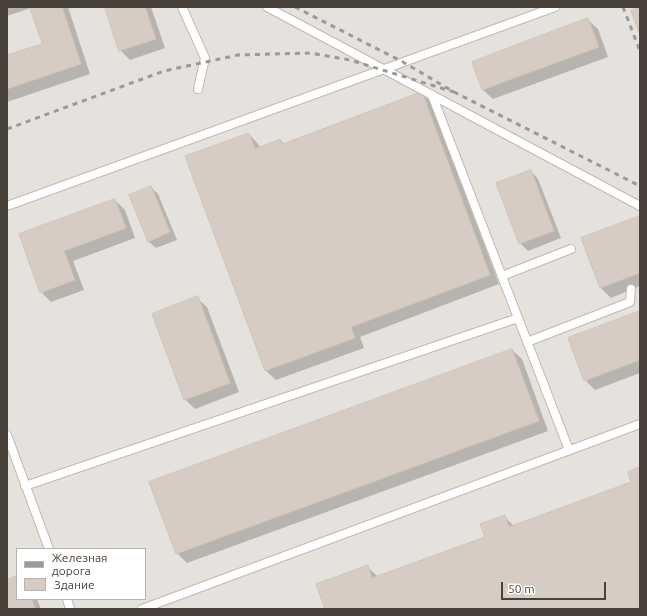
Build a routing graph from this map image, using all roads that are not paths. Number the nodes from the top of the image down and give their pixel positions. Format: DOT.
graph roads {
  1 [pos="182,7"];
  2 [pos="267,7"];
  3 [pos="555,7"];
  4 [pos="384,69"];
  5 [pos="198,89"];
  6 [pos="432,95"];
  7 [pos="7,206"];
  8 [pos="640,206"];
  9 [pos="571,249"];
  10 [pos="502,276"];
  11 [pos="631,289"];
  12 [pos="518,318"];
  13 [pos="527,342"];
  14 [pos="640,424"];
  15 [pos="7,435"];
  16 [pos="569,450"];
  17 [pos="26,486"];
  18 [pos="48,548"];
  19 [pos="142,609"];
  1 -- 5 [label="lane"];
  2 -- 4 [label="lane"];
  3 -- 4 [label="lane"];
  4 -- 6 [label="lane"];
  4 -- 7 [label="lane"];
  6 -- 8 [label="lane"];
  6 -- 10 [label="lane"];
  9 -- 10 [label="lane"];
  10 -- 12 [label="lane"];
  11 -- 13 [label="lane"];
  12 -- 13 [label="lane"];
  12 -- 17 [label="lane"];
  13 -- 16 [label="lane"];
  14 -- 16 [label="lane"];
  15 -- 17 [label="lane"];
  16 -- 19 [label="lane"];
  17 -- 18 [label="lane"];
}
